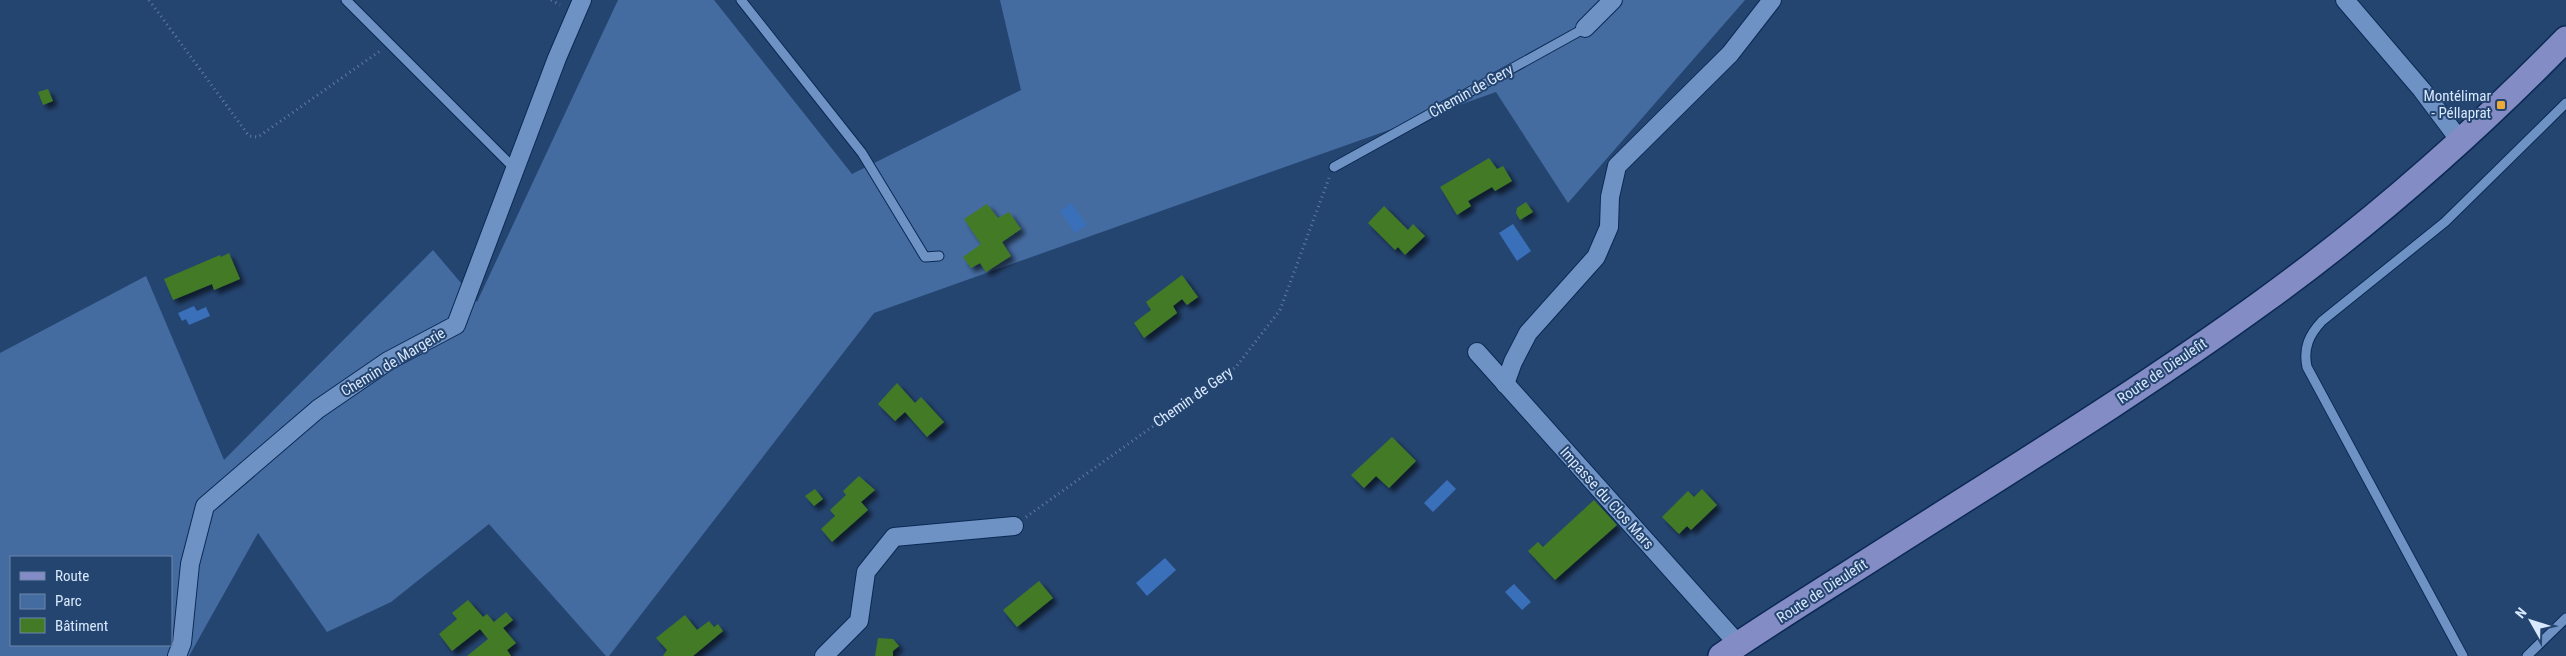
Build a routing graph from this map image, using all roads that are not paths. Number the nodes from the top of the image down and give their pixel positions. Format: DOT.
graph roads {
  1 [pos="346,0"];
  2 [pos="582,0"];
  3 [pos="741,0"];
  4 [pos="1613,0"];
  5 [pos="1772,0"];
  6 [pos="2345,0"];
  7 [pos="1585,28"];
  8 [pos="2566,39"];
  9 [pos="2566,103"];
  10 [pos="2461,142"];
  11 [pos="1334,167"];
  12 [pos="515,169"];
  13 [pos="939,256"];
  14 [pos="1477,352"];
  15 [pos="1505,384"];
  16 [pos="1014,526"];
  17 [pos="2566,618"];
  18 [pos="1730,650"];
  19 [pos="176,656"];
  20 [pos="824,656"];
  21 [pos="2463,656"];
  22 [pos="2527,656"];
  1 -- 12 [label="lane"];
  2 -- 12 [label="street, Chemin de Margerie"];
  3 -- 13 [label="lane"];
  4 -- 7 [label="street, Chemin de Gery"];
  5 -- 15 [label="street"];
  6 -- 10 [label="street"];
  7 -- 11 [label="lane, Chemin de Gery"];
  8 -- 10 [label="main road, Route de Dieulefit"];
  9 -- 21 [label="lane"];
  10 -- 18 [label="main road, Route de Dieulefit"];
  12 -- 19 [label="street, Chemin de Margerie"];
  14 -- 15 [label="street, Impasse du Clos Mars"];
  15 -- 18 [label="street, Impasse du Clos Mars"];
  16 -- 20 [label="street"];
  17 -- 22 [label="lane"];
}
